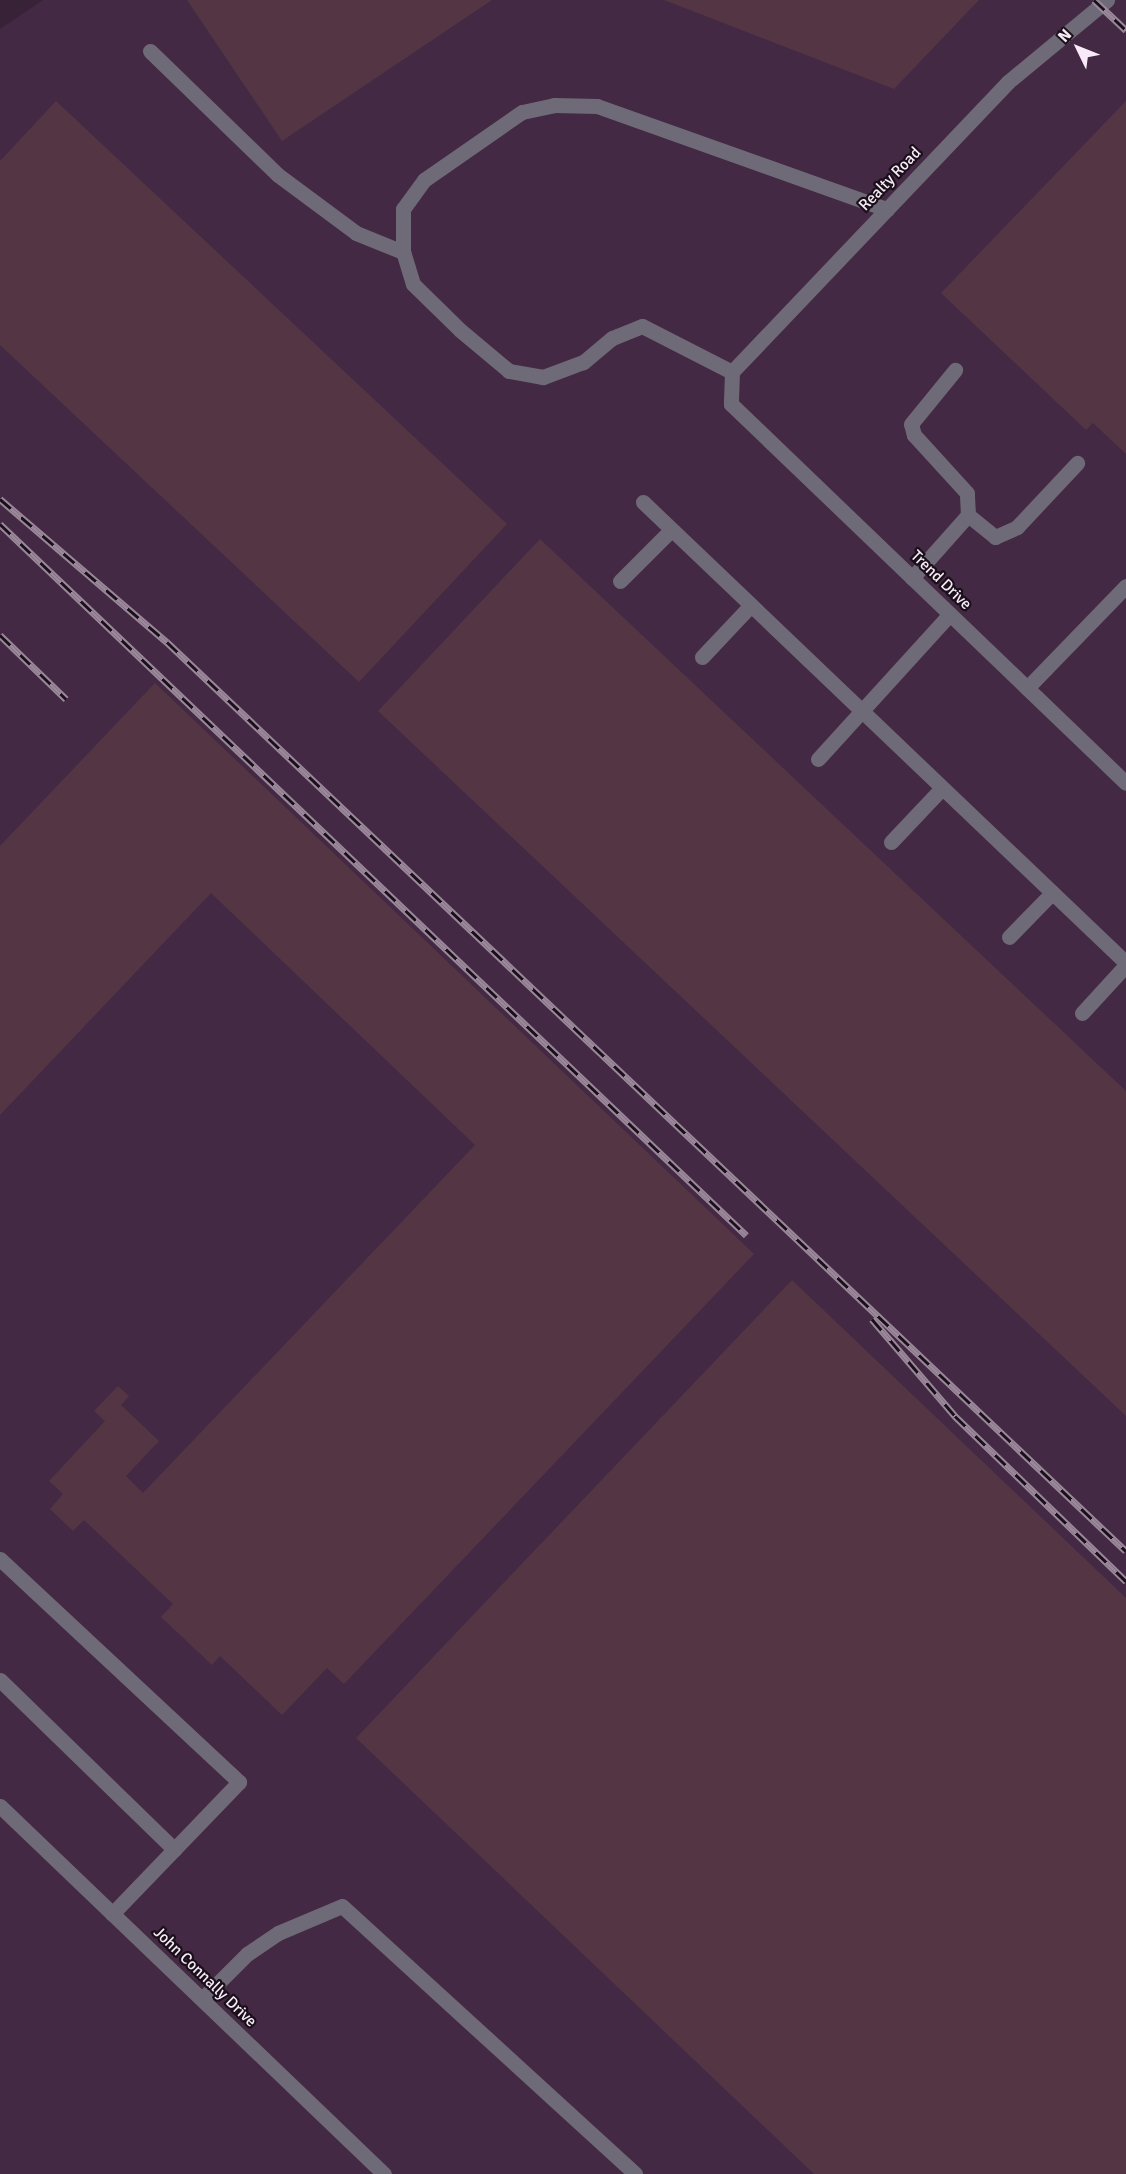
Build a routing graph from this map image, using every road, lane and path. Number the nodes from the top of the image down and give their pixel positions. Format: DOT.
graph roads {
  1 [pos="1107,0"];
  2 [pos="150,51"];
  3 [pos="887,209"];
  4 [pos="403,252"];
  5 [pos="955,370"];
  6 [pos="732,372"];
  7 [pos="1077,463"];
  8 [pos="642,502"];
  9 [pos="968,515"];
  10 [pos="671,530"];
  11 [pos="912,578"];
  12 [pos="620,581"];
  13 [pos="1126,586"];
  14 [pos="750,606"];
  15 [pos="950,614"];
  16 [pos="702,657"];
  17 [pos="1027,688"];
  18 [pos="861,712"];
  19 [pos="818,759"];
  20 [pos="1125,780"];
  21 [pos="942,788"];
  22 [pos="891,842"];
  23 [pos="1052,893"];
  24 [pos="1009,937"];
  25 [pos="1126,964"];
  26 [pos="1082,1013"];
  27 [pos="0,1559"];
  28 [pos="0,1680"];
  29 [pos="0,1806"];
  30 [pos="174,1849"];
  31 [pos="112,1914"];
  32 [pos="202,1999"];
  33 [pos="384,2174"];
  34 [pos="635,2174"];
  1 -- 3 [label="street, Realty Road"];
  2 -- 4 [label="street"];
  3 -- 4 [label="street"];
  3 -- 6 [label="street, Realty Road"];
  4 -- 6 [label="street"];
  5 -- 9 [label="street"];
  6 -- 11 [label="street, Trend Drive"];
  7 -- 9 [label="street"];
  8 -- 10 [label="street"];
  9 -- 11 [label="street"];
  10 -- 12 [label="street"];
  10 -- 14 [label="street"];
  11 -- 15 [label="street, Trend Drive"];
  13 -- 17 [label="street"];
  14 -- 16 [label="street"];
  14 -- 18 [label="street"];
  15 -- 17 [label="street, Trend Drive"];
  15 -- 18 [label="street"];
  17 -- 20 [label="street, Trend Drive"];
  18 -- 19 [label="street"];
  18 -- 21 [label="street"];
  21 -- 22 [label="street"];
  21 -- 23 [label="street"];
  23 -- 24 [label="street"];
  23 -- 25 [label="street"];
  25 -- 26 [label="street"];
  27 -- 30 [label="street"];
  28 -- 30 [label="street"];
  29 -- 31 [label="street, John Connally Drive"];
  30 -- 31 [label="street"];
  31 -- 32 [label="street, John Connally Drive"];
  32 -- 33 [label="street, John Connally Drive"];
  32 -- 34 [label="street"];
}
